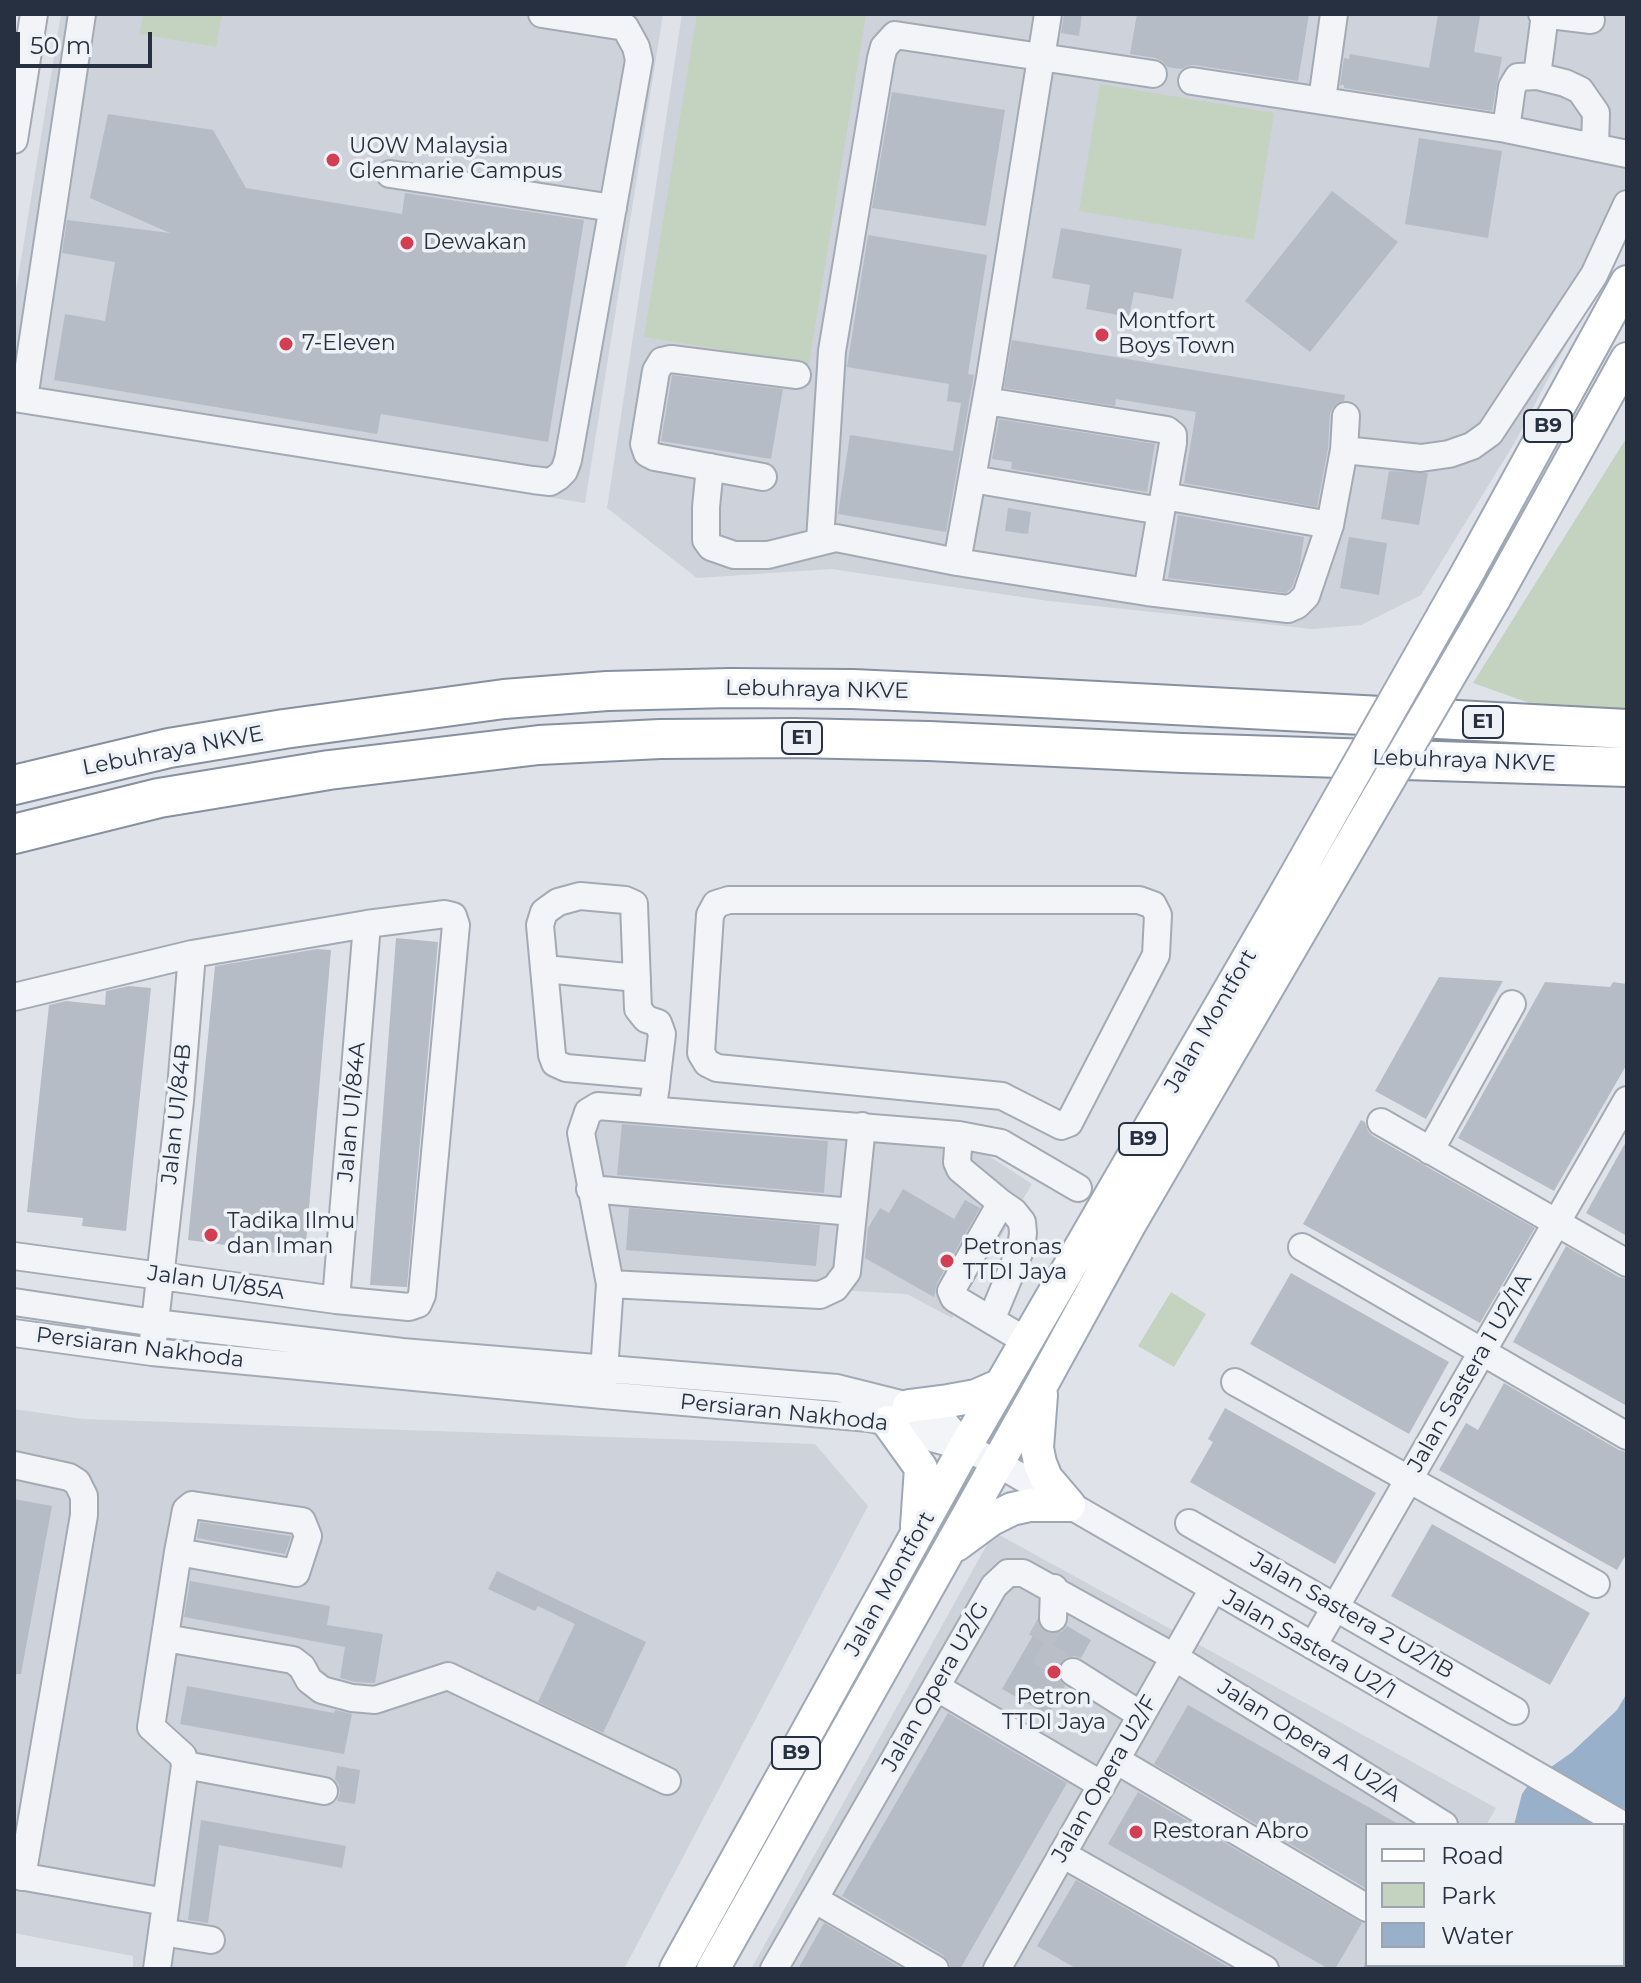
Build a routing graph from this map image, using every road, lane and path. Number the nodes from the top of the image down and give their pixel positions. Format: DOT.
graph roads {
  1 [pos="34,14"];
  2 [pos="82,14"];
  3 [pos="542,14"];
  4 [pos="1048,14"];
  5 [pos="1334,14"];
  6 [pos="1544,14"];
  7 [pos="1591,20"];
  8 [pos="1042,57"];
  9 [pos="1153,74"];
  10 [pos="1537,76"];
  11 [pos="1192,81"];
  12 [pos="1322,100"];
  13 [pos="1506,129"];
  14 [pos="14,140"];
  15 [pos="1595,147"];
  16 [pos="1627,154"];
  17 [pos="390,174"];
  18 [pos="1627,204"];
  19 [pos="613,208"];
  20 [pos="1627,282"];
  21 [pos="1627,359"];
  22 [pos="797,375"];
  23 [pos="19,398"];
  24 [pos="986,401"];
  25 [pos="1346,416"];
  26 [pos="1344,450"];
  27 [pos="710,467"];
  28 [pos="763,477"];
  29 [pos="972,479"];
  30 [pos="1163,504"];
  31 [pos="1330,525"];
  32 [pos="820,541"];
  33 [pos="957,562"];
  34 [pos="1147,592"];
  35 [pos="1627,729"];
  36 [pos="1617,771"];
  37 [pos="14,785"];
  38 [pos="14,834"];
  39 [pos="1300,900"];
  40 [pos="367,924"];
  41 [pos="192,954"];
  42 [pos="545,969"];
  43 [pos="637,978"];
  44 [pos="14,997"];
  45 [pos="1512,1004"];
  46 [pos="657,1076"];
  47 [pos="921,1087"];
  48 [pos="1627,1100"];
  49 [pos="652,1110"];
  50 [pos="1381,1122"];
  51 [pos="862,1126"];
  52 [pos="916,1130"];
  53 [pos="959,1135"];
  54 [pos="1430,1151"];
  55 [pos="1127,1167"];
  56 [pos="1078,1188"];
  57 [pos="590,1189"];
  58 [pos="1001,1203"];
  59 [pos="853,1212"];
  60 [pos="1556,1223"];
  61 [pos="1086,1236"];
  62 [pos="1302,1247"];
  63 [pos="14,1256"];
  64 [pos="1627,1263"];
  65 [pos="160,1275"];
  66 [pos="610,1284"];
  67 [pos="336,1300"];
  68 [pos="14,1302"];
  69 [pos="991,1320"];
  70 [pos="155,1323"];
  71 [pos="14,1333"];
  72 [pos="1026,1341"];
  73 [pos="152,1352"];
  74 [pos="1482,1352"];
  75 [pos="604,1382"];
  76 [pos="1235,1382"];
  77 [pos="1042,1384"];
  78 [pos="1001,1385"];
  79 [pos="898,1414"];
  80 [pos="1627,1436"];
  81 [pos="965,1447"];
  82 [pos="997,1463"];
  83 [pos="14,1465"];
  84 [pos="1409,1479"];
  85 [pos="1069,1505"];
  86 [pos="1189,1523"];
  87 [pos="916,1537"];
  88 [pos="178,1552"];
  89 [pos="947,1552"];
  90 [pos="1596,1584"];
  91 [pos="1054,1588"];
  92 [pos="1213,1589"];
  93 [pos="1335,1607"];
  94 [pos="1053,1618"];
  95 [pos="165,1638"];
  96 [pos="1313,1646"];
  97 [pos="1174,1657"];
  98 [pos="1073,1672"];
  99 [pos="936,1687"];
  100 [pos="1515,1711"];
  101 [pos="1141,1715"];
  102 [pos="1116,1760"];
  103 [pos="185,1765"];
  104 [pos="667,1781"];
  105 [pos="1102,1785"];
  106 [pos="324,1791"];
  107 [pos="1441,1823"];
  108 [pos="1619,1823"];
  109 [pos="1062,1854"];
  110 [pos="18,1876"];
  111 [pos="814,1899"];
  112 [pos="166,1902"];
  113 [pos="1365,1907"];
  114 [pos="162,1932"];
  115 [pos="211,1940"];
  116 [pos="157,1969"];
  117 [pos="676,1969"];
  118 [pos="713,1969"];
  119 [pos="774,1969"];
  120 [pos="935,1969"];
  121 [pos="997,1969"];
  122 [pos="1265,1969"];
  1 -- 14 [label="street"];
  2 -- 23 [label="street"];
  3 -- 19 [label="street"];
  4 -- 8 [label="street"];
  5 -- 12 [label="street"];
  6 -- 7 [label="street"];
  6 -- 10 [label="street"];
  8 -- 9 [label="street"];
  8 -- 24 [label="street"];
  8 -- 32 [label="street"];
  10 -- 13 [label="street"];
  10 -- 15 [label="street"];
  11 -- 12 [label="street"];
  12 -- 13 [label="street"];
  13 -- 15 [label="street"];
  15 -- 16 [label="street"];
  17 -- 19 [label="street"];
  18 -- 26 [label="street"];
  19 -- 23 [label="street"];
  20 -- 39 [label="main road, Jalan Montfort / B9, bridge"];
  21 -- 39 [label="main road, Jalan Montfort / B9, bridge"];
  22 -- 27 [label="street"];
  24 -- 29 [label="street"];
  24 -- 30 [label="street"];
  25 -- 26 [label="street"];
  26 -- 31 [label="street"];
  27 -- 28 [label="street"];
  27 -- 32 [label="street"];
  29 -- 30 [label="street"];
  29 -- 33 [label="street"];
  30 -- 31 [label="street"];
  30 -- 34 [label="street"];
  31 -- 34 [label="street"];
  32 -- 33 [label="street"];
  33 -- 34 [label="street"];
  35 -- 37 [label="highway, Lebuhraya NKVE / E1"];
  36 -- 38 [label="highway, Lebuhraya NKVE / E1"];
  39 -- 55 [label="main road, Jalan Montfort / B9"];
  39 -- 77 [label="main road, Jalan Montfort / B9"];
  40 -- 41 [label="street"];
  40 -- 67 [label="street, Jalan U1/84A"];
  40 -- 67 [label="street, Jalan U1/85A"];
  41 -- 44 [label="street"];
  41 -- 65 [label="street, Jalan U1/84B"];
  42 -- 43 [label="street"];
  42 -- 43 [label="street"];
  42 -- 46 [label="street"];
  43 -- 46 [label="street"];
  45 -- 54 [label="street"];
  46 -- 49 [label="street"];
  47 -- 47 [label="street"];
  47 -- 52 [label="street"];
  48 -- 60 [label="street, Jalan Sastera 1 U2/1A"];
  49 -- 51 [label="street"];
  49 -- 57 [label="street"];
  50 -- 54 [label="street"];
  51 -- 52 [label="street"];
  51 -- 59 [label="street"];
  52 -- 53 [label="street"];
  53 -- 56 [label="street"];
  53 -- 58 [label="street"];
  54 -- 60 [label="street"];
  55 -- 56 [label="street"];
  55 -- 61 [label="main road, Jalan Montfort / B9"];
  56 -- 61 [label="street"];
  57 -- 59 [label="street"];
  57 -- 66 [label="street"];
  58 -- 69 [label="street"];
  58 -- 69 [label="street"];
  59 -- 66 [label="street"];
  60 -- 64 [label="street"];
  60 -- 74 [label="street, Jalan Sastera 1 U2/1A"];
  61 -- 72 [label="main road, Jalan Montfort / B9"];
  62 -- 74 [label="street"];
  63 -- 65 [label="street, Jalan U1/85A"];
  65 -- 67 [label="street, Jalan U1/85A"];
  65 -- 70 [label="street, Jalan U1/84B"];
  66 -- 75 [label="street"];
  68 -- 70 [label="street, Persiaran Nakhoda"];
  69 -- 72 [label="street"];
  70 -- 73 [label="street, Jalan U1/84B"];
  70 -- 75 [label="street, Persiaran Nakhoda"];
  71 -- 73 [label="street, Persiaran Nakhoda"];
  72 -- 78 [label="main road, Jalan Montfort / B9"];
  73 -- 75 [label="street, Persiaran Nakhoda"];
  74 -- 80 [label="street"];
  74 -- 84 [label="street, Jalan Sastera 1 U2/1A"];
  75 -- 79 [label="street, Persiaran Nakhoda"];
  76 -- 84 [label="street"];
  77 -- 82 [label="main road, Jalan Montfort / B9"];
  77 -- 85 [label="main road"];
  78 -- 79 [label="main road"];
  78 -- 81 [label="main road, Jalan Montfort / B9"];
  79 -- 81 [label="street, Persiaran Nakhoda"];
  79 -- 87 [label="main road"];
  81 -- 82 [label="street, Persiaran Nakhoda"];
  81 -- 87 [label="main road, Jalan Montfort / B9"];
  82 -- 85 [label="street, Jalan Sastera U2/1"];
  82 -- 89 [label="main road, Jalan Montfort / B9"];
  83 -- 110 [label="street"];
  84 -- 90 [label="street"];
  84 -- 93 [label="street, Jalan Sastera 1 U2/1A"];
  85 -- 89 [label="main road"];
  85 -- 92 [label="street, Jalan Sastera U2/1"];
  86 -- 93 [label="street, Jalan Sastera 2 U2/1B"];
  87 -- 117 [label="main road, Jalan Montfort / B9"];
  88 -- 88 [label="street"];
  88 -- 95 [label="street"];
  89 -- 118 [label="main road, Jalan Montfort / B9"];
  91 -- 94 [label="street"];
  91 -- 97 [label="street, Jalan Opera U2/G"];
  91 -- 99 [label="street, Jalan Opera U2/G"];
  92 -- 96 [label="street, Jalan Sastera U2/1"];
  92 -- 97 [label="street, Jalan Opera U2/F"];
  93 -- 96 [label="street, Jalan Sastera 1 U2/1A"];
  93 -- 100 [label="street, Jalan Sastera 2 U2/1B"];
  95 -- 103 [label="street"];
  95 -- 104 [label="street"];
  96 -- 108 [label="street, Jalan Sastera U2/1"];
  97 -- 101 [label="street, Jalan Opera U2/F"];
  97 -- 107 [label="street, Jalan Opera A U2/A"];
  98 -- 101 [label="street"];
  99 -- 105 [label="street"];
  99 -- 111 [label="street, Jalan Opera U2/G"];
  101 -- 102 [label="street, Jalan Opera U2/F"];
  102 -- 105 [label="street, Jalan Opera U2/F"];
  102 -- 113 [label="street"];
  103 -- 106 [label="street"];
  103 -- 112 [label="street"];
  105 -- 109 [label="street, Jalan Opera U2/F"];
  109 -- 121 [label="street, Jalan Opera U2/F"];
  109 -- 122 [label="street"];
  110 -- 112 [label="street"];
  111 -- 119 [label="street, Jalan Opera U2/G"];
  111 -- 120 [label="street"];
  112 -- 114 [label="street"];
  114 -- 115 [label="street"];
  114 -- 116 [label="street"];
}
